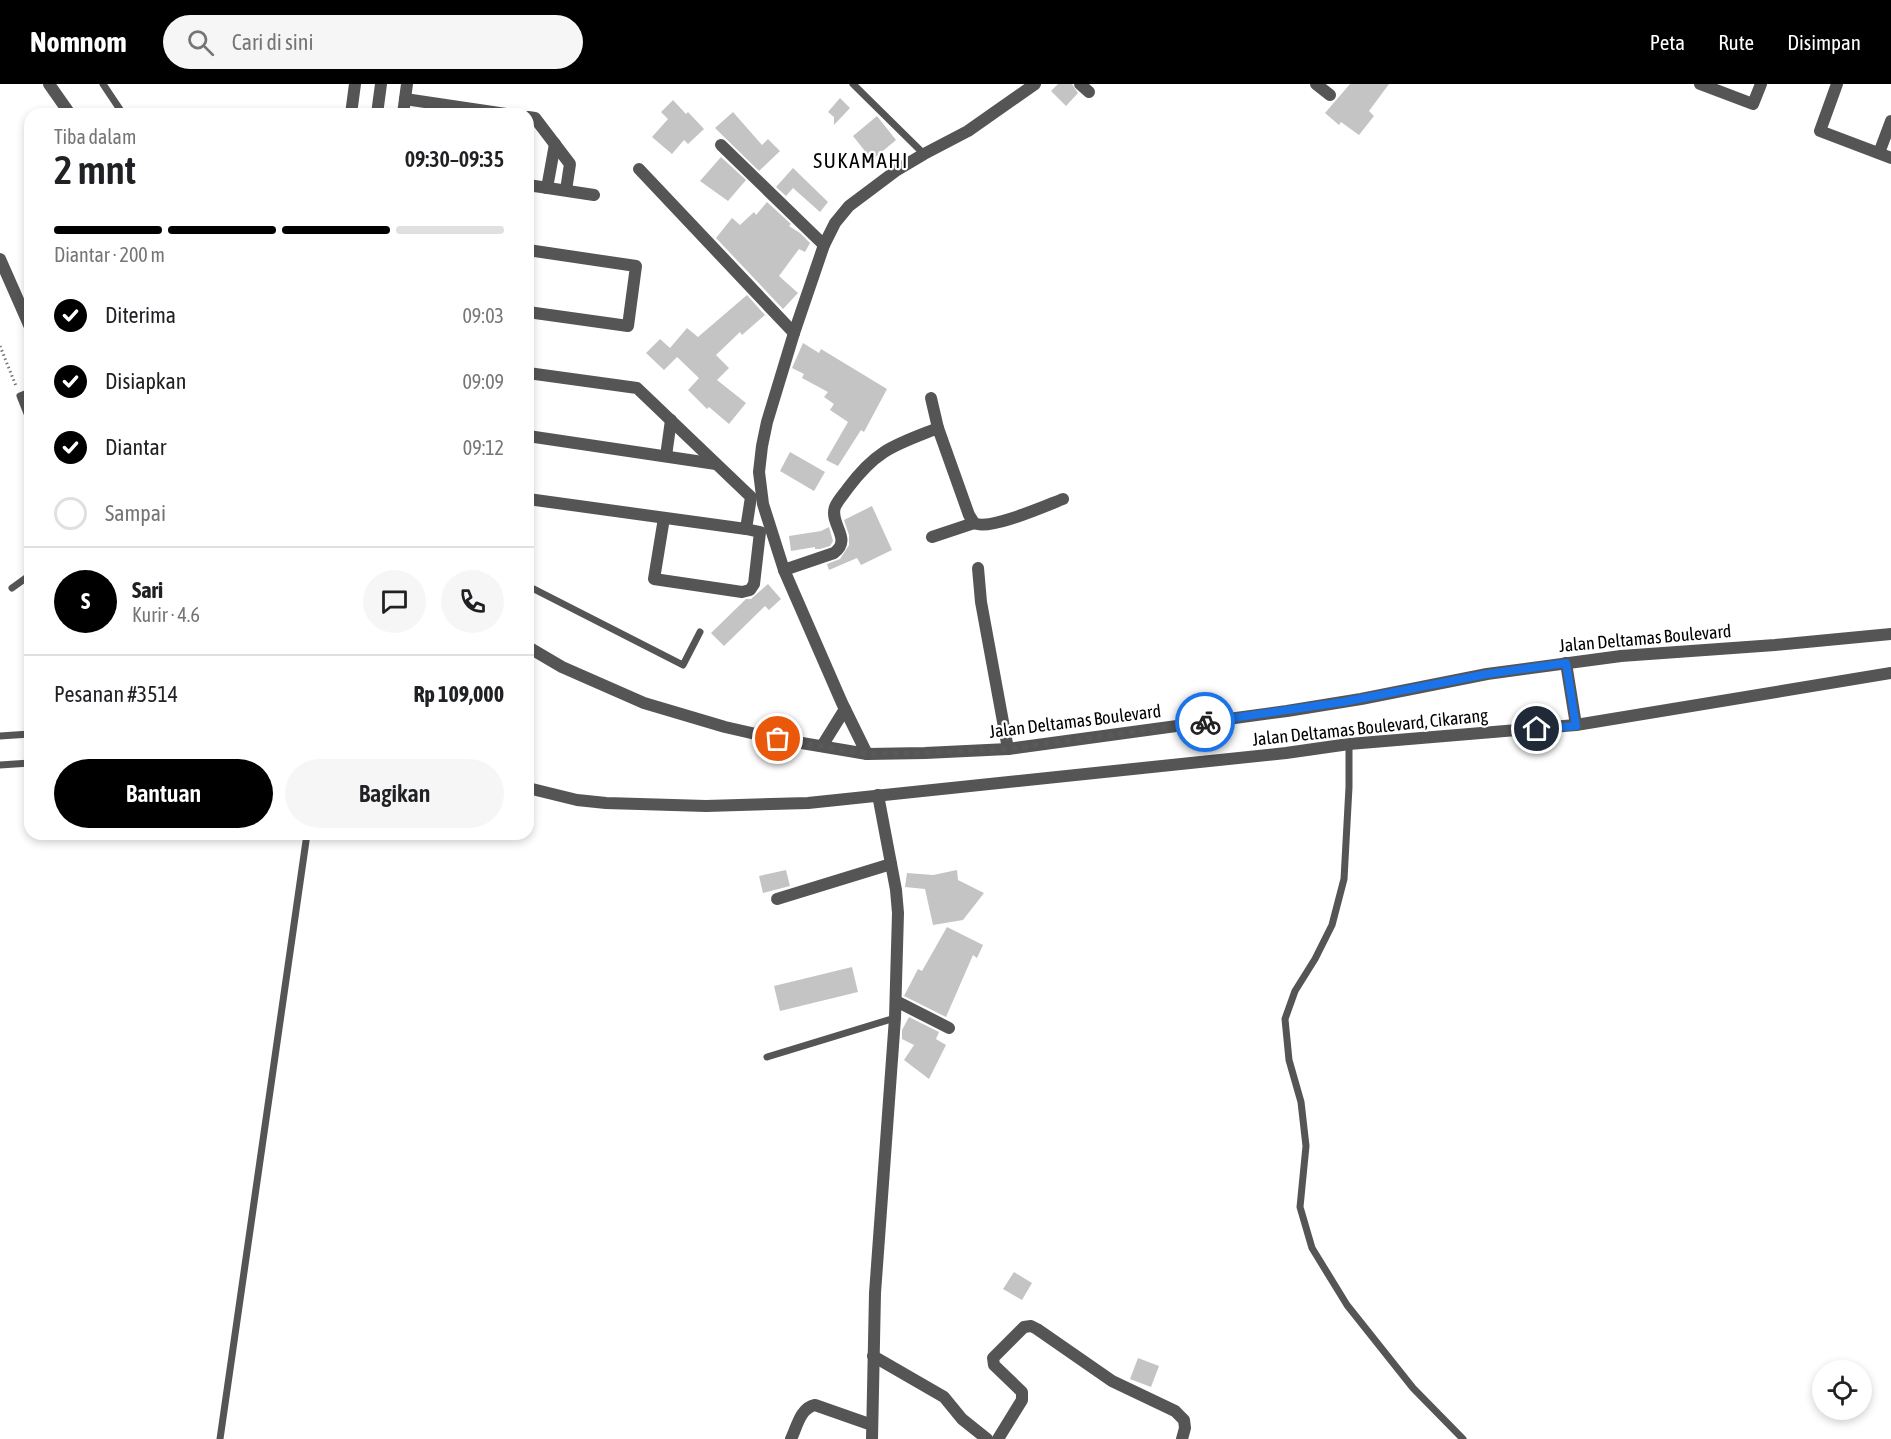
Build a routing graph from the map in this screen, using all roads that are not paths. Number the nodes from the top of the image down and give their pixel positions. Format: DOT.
graph roads {
  1 [pos="49,84"];
  2 [pos="103,84"];
  3 [pos="355,84"];
  4 [pos="381,84"];
  5 [pos="407,84"];
  6 [pos="853,84"];
  7 [pos="1035,84"];
  8 [pos="1316,84"];
  9 [pos="1700,84"];
  10 [pos="1761,84"];
  11 [pos="1837,84"];
  12 [pos="1330,95"];
  13 [pos="405,99"];
  14 [pos="66,108"];
  15 [pos="119,108"];
  16 [pos="352,108"];
  17 [pos="378,108"];
  18 [pos="404,108"];
  19 [pos="466,108"];
  20 [pos="534,118"];
  21 [pos="1891,121"];
  22 [pos="555,144"];
  23 [pos="721,145"];
  24 [pos="1879,153"];
  25 [pos="924,154"];
  26 [pos="1891,158"];
  27 [pos="639,169"];
  28 [pos="534,186"];
  29 [pos="547,188"];
  30 [pos="566,190"];
  31 [pos="594,195"];
  32 [pos="824,245"];
  33 [pos="534,251"];
  34 [pos="0,259"];
  35 [pos="24,313"];
  36 [pos="534,313"];
  37 [pos="794,333"];
  38 [pos="534,374"];
  39 [pos="24,394"];
  40 [pos="931,398"];
  41 [pos="24,406"];
  42 [pos="671,420"];
  43 [pos="939,428"];
  44 [pos="534,437"];
  45 [pos="666,456"];
  46 [pos="716,464"];
  47 [pos="1063,499"];
  48 [pos="534,500"];
  49 [pos="664,518"];
  50 [pos="974,523"];
  51 [pos="746,530"];
  52 [pos="932,537"];
  53 [pos="978,568"];
  54 [pos="784,570"];
  55 [pos="24,579"];
  56 [pos="12,588"];
  57 [pos="534,589"];
  58 [pos="700,632"];
  59 [pos="1891,634"];
  60 [pos="534,651"];
  61 [pos="1566,663"];
  62 [pos="1891,673"];
  63 [pos="845,709"];
  64 [pos="1576,726"];
  65 [pos="24,734"];
  66 [pos="0,736"];
  67 [pos="1350,744"];
  68 [pos="822,746"];
  69 [pos="1008,749"];
  70 [pos="867,754"];
  71 [pos="24,763"];
  72 [pos="0,765"];
  73 [pos="534,789"];
  74 [pos="878,795"];
  75 [pos="306,840"];
  76 [pos="891,864"];
  77 [pos="777,900"];
  78 [pos="896,1001"];
  79 [pos="895,1018"];
  80 [pos="949,1028"];
  81 [pos="767,1058"];
  82 [pos="873,1356"];
  83 [pos="872,1425"];
  84 [pos="220,1439"];
  85 [pos="791,1439"];
  86 [pos="873,1439"];
  87 [pos="987,1439"];
  88 [pos="998,1439"];
  89 [pos="1182,1439"];
  90 [pos="1463,1439"];
  1 -- 14 [label="street"];
  2 -- 15 [label="lane"];
  3 -- 16 [label="street"];
  4 -- 17 [label="street"];
  5 -- 13 [label="street"];
  6 -- 25 [label="lane"];
  7 -- 25 [label="street"];
  8 -- 12 [label="street"];
  9 -- 10 [label="street"];
  11 -- 24 [label="street"];
  13 -- 18 [label="street"];
  13 -- 19 [label="street"];
  20 -- 22 [label="street"];
  21 -- 24 [label="street"];
  22 -- 29 [label="street"];
  22 -- 30 [label="street"];
  23 -- 32 [label="street"];
  24 -- 26 [label="street"];
  25 -- 32 [label="street"];
  27 -- 37 [label="street"];
  28 -- 29 [label="street"];
  29 -- 30 [label="street"];
  30 -- 31 [label="street"];
  32 -- 37 [label="street"];
  33 -- 36 [label="street"];
  34 -- 35 [label="street"];
  37 -- 54 [label="street"];
  38 -- 42 [label="street"];
  39 -- 41 [label="lane"];
  40 -- 43 [label="street"];
  42 -- 45 [label="street"];
  42 -- 46 [label="street"];
  43 -- 50 [label="street"];
  43 -- 54 [label="street"];
  44 -- 45 [label="street"];
  45 -- 46 [label="street"];
  46 -- 51 [label="street"];
  47 -- 50 [label="street"];
  48 -- 49 [label="street"];
  49 -- 51 [label="street"];
  49 -- 51 [label="street"];
  50 -- 52 [label="street"];
  53 -- 69 [label="street"];
  54 -- 63 [label="street"];
  55 -- 56 [label="lane"];
  57 -- 58 [label="lane"];
  59 -- 61 [label="street, Jalan Deltamas Boulevard"];
  60 -- 68 [label="street, Jalan Deltamas Boulevard"];
  61 -- 64 [label="street"];
  61 -- 69 [label="street, Jalan Deltamas Boulevard"];
  62 -- 64 [label="street, Jalan Deltamas Boulevard, Cikarang"];
  63 -- 68 [label="street"];
  63 -- 70 [label="street"];
  64 -- 67 [label="street, Jalan Deltamas Boulevard, Cikarang"];
  65 -- 66 [label="lane"];
  67 -- 74 [label="street, Jalan Deltamas Boulevard, Cikarang"];
  67 -- 90 [label="lane"];
  68 -- 70 [label="street, Jalan Deltamas Boulevard"];
  69 -- 70 [label="street, Jalan Deltamas Boulevard"];
  71 -- 72 [label="lane"];
  73 -- 74 [label="street, Jalan Deltamas Boulevard, Cikarang"];
  74 -- 76 [label="street"];
  75 -- 84 [label="lane"];
  76 -- 77 [label="street"];
  76 -- 78 [label="street"];
  78 -- 79 [label="street"];
  78 -- 80 [label="street"];
  79 -- 81 [label="lane"];
  79 -- 82 [label="street"];
  82 -- 83 [label="street"];
  82 -- 87 [label="street"];
  83 -- 85 [label="street"];
  83 -- 86 [label="street"];
  88 -- 89 [label="street"];
}
